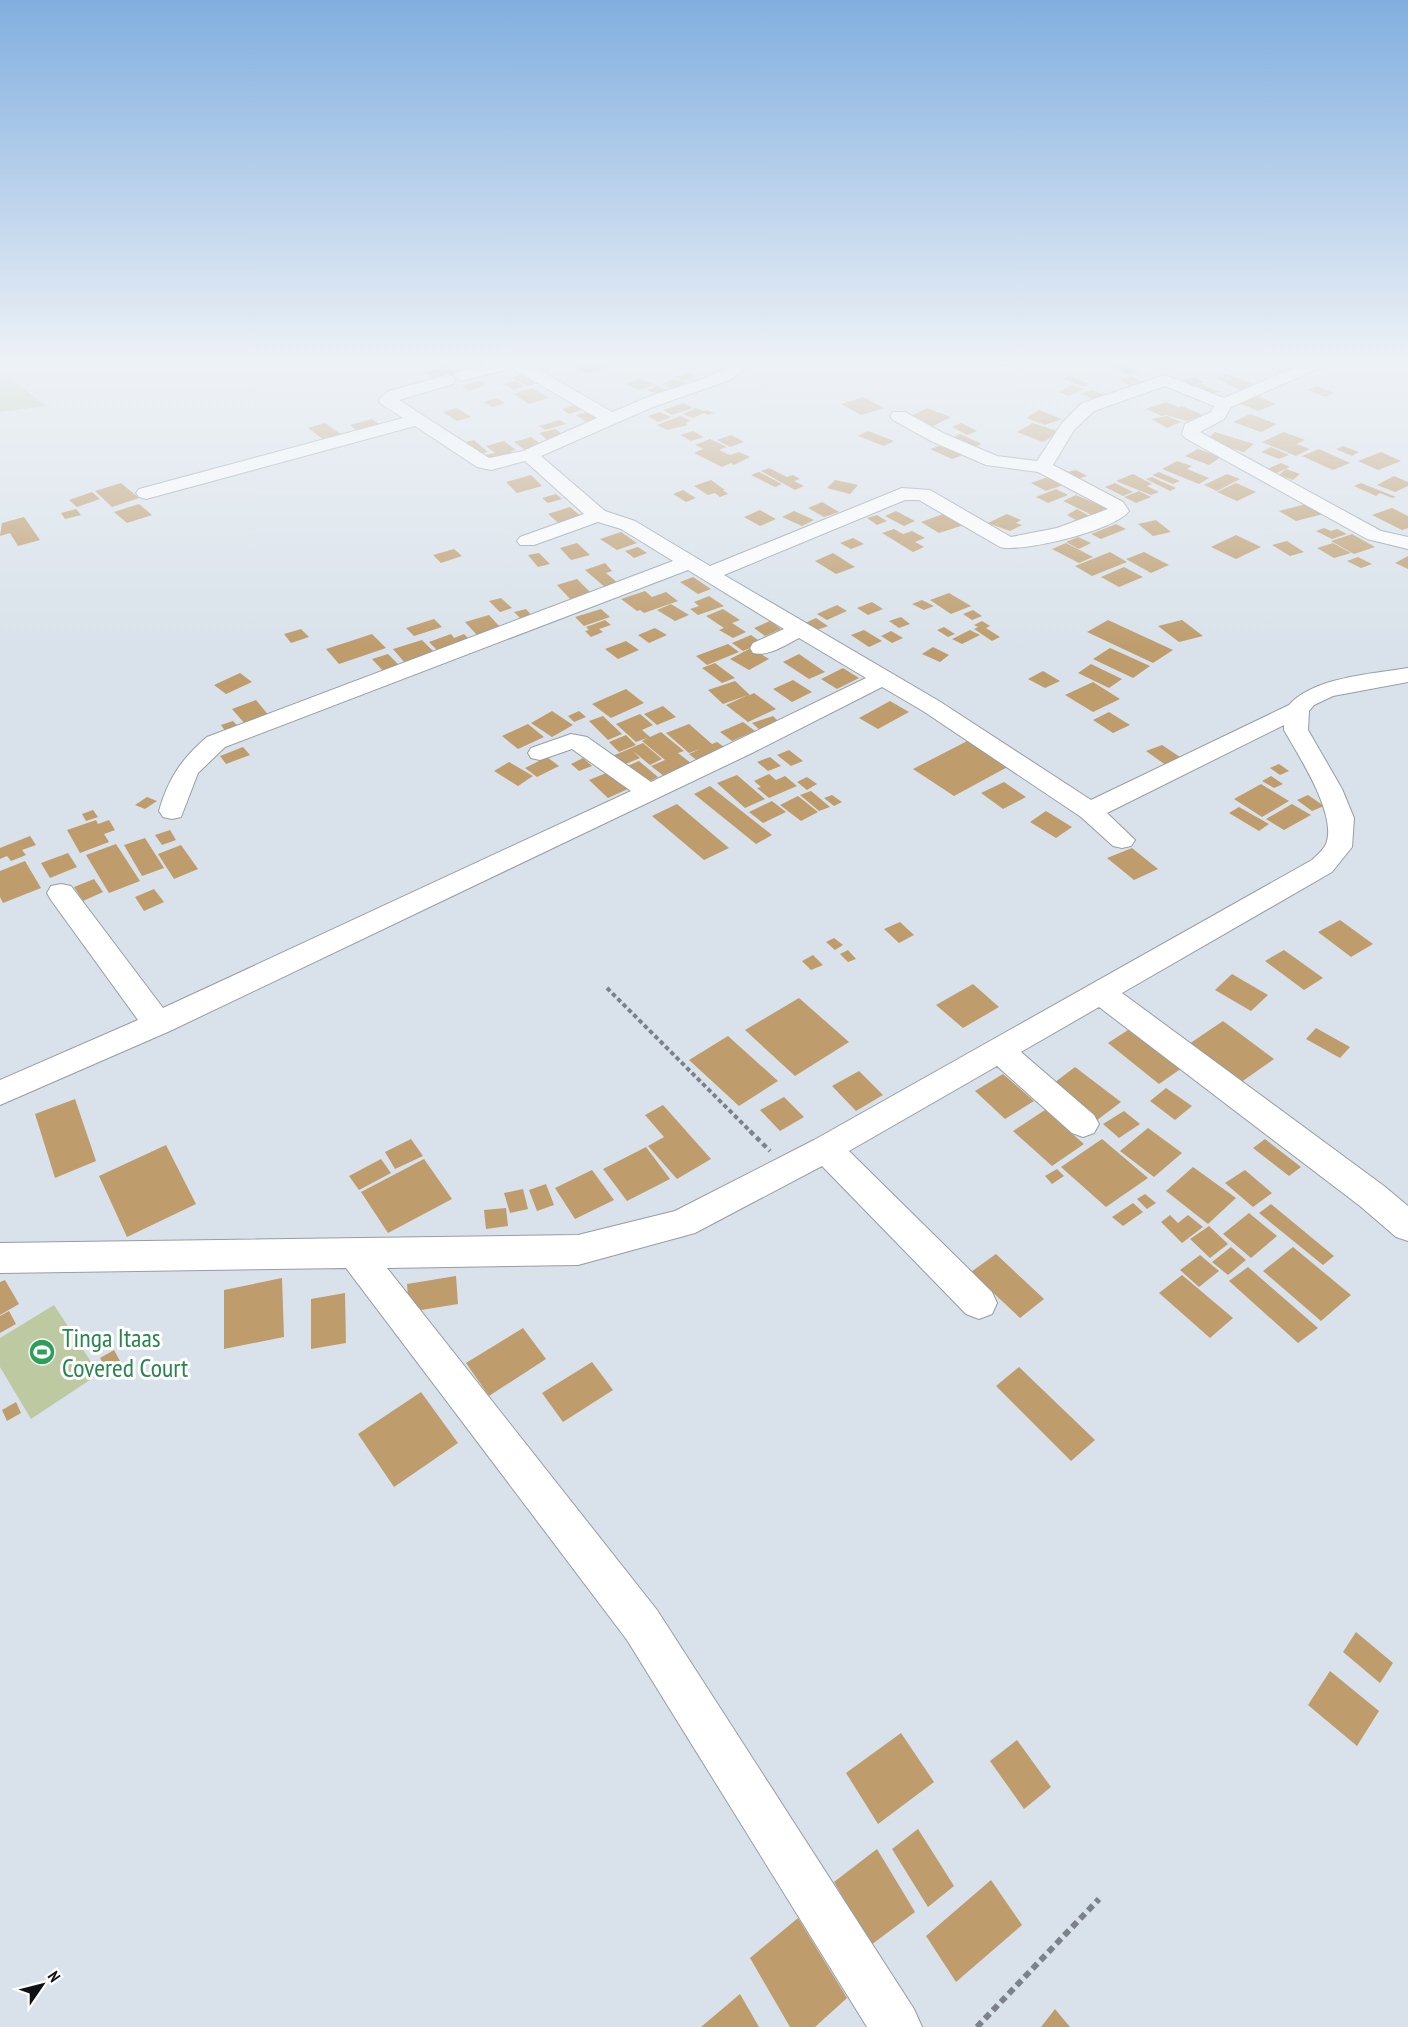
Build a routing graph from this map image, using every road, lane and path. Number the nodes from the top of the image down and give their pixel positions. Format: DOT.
graph roads {
  1 [pos="277,458"];
  2 [pos="476,458"];
  3 [pos="518,458"];
  4 [pos="532,458"];
  5 [pos="985,458"];
  6 [pos="1048,458"];
  7 [pos="1234,458"];
  8 [pos="1043,466"];
  9 [pos="146,493"];
  10 [pos="598,514"];
  11 [pos="527,542"];
  12 [pos="1408,543"];
  13 [pos="699,568"];
  14 [pos="799,630"];
  15 [pos="761,648"];
  16 [pos="1408,675"];
  17 [pos="883,678"];
  18 [pos="1297,710"];
  19 [pos="540,753"];
  20 [pos="650,792"];
  21 [pos="172,811"];
  22 [pos="1090,811"];
  23 [pos="1122,840"];
  24 [pos="61,893"];
  25 [pos="608,988"];
  26 [pos="1100,992"];
  27 [pos="159,1023"];
  28 [pos="999,1050"];
  29 [pos="0,1093"];
  30 [pos="1083,1124"];
  31 [pos="826,1149"];
  32 [pos="776,1158"];
  33 [pos="1408,1227"];
  34 [pos="355,1253"];
  35 [pos="0,1258"];
  36 [pos="979,1303"];
  37 [pos="1099,1899"];
  38 [pos="896,2027"];
  39 [pos="977,2027"];
  1 -- 9 [label="street"];
  2 -- 3 [label="street"];
  4 -- 10 [label="street"];
  5 -- 8 [label="street"];
  6 -- 8 [label="street"];
  7 -- 12 [label="street"];
  8 -- 13 [label="street"];
  10 -- 11 [label="street"];
  10 -- 13 [label="street"];
  13 -- 14 [label="street"];
  13 -- 21 [label="street"];
  14 -- 15 [label="street"];
  14 -- 17 [label="street"];
  16 -- 18 [label="street"];
  17 -- 20 [label="street"];
  17 -- 22 [label="street"];
  18 -- 22 [label="street"];
  18 -- 26 [label="street"];
  19 -- 20 [label="street"];
  20 -- 27 [label="street"];
  22 -- 23 [label="street"];
  24 -- 27 [label="street"];
  25 -- 32 [label="path"];
  26 -- 28 [label="street"];
  26 -- 33 [label="street"];
  27 -- 29 [label="street"];
  28 -- 30 [label="street"];
  28 -- 31 [label="street"];
  31 -- 34 [label="street"];
  31 -- 36 [label="street"];
  34 -- 35 [label="street"];
  34 -- 38 [label="street"];
  37 -- 39 [label="path"];
}
